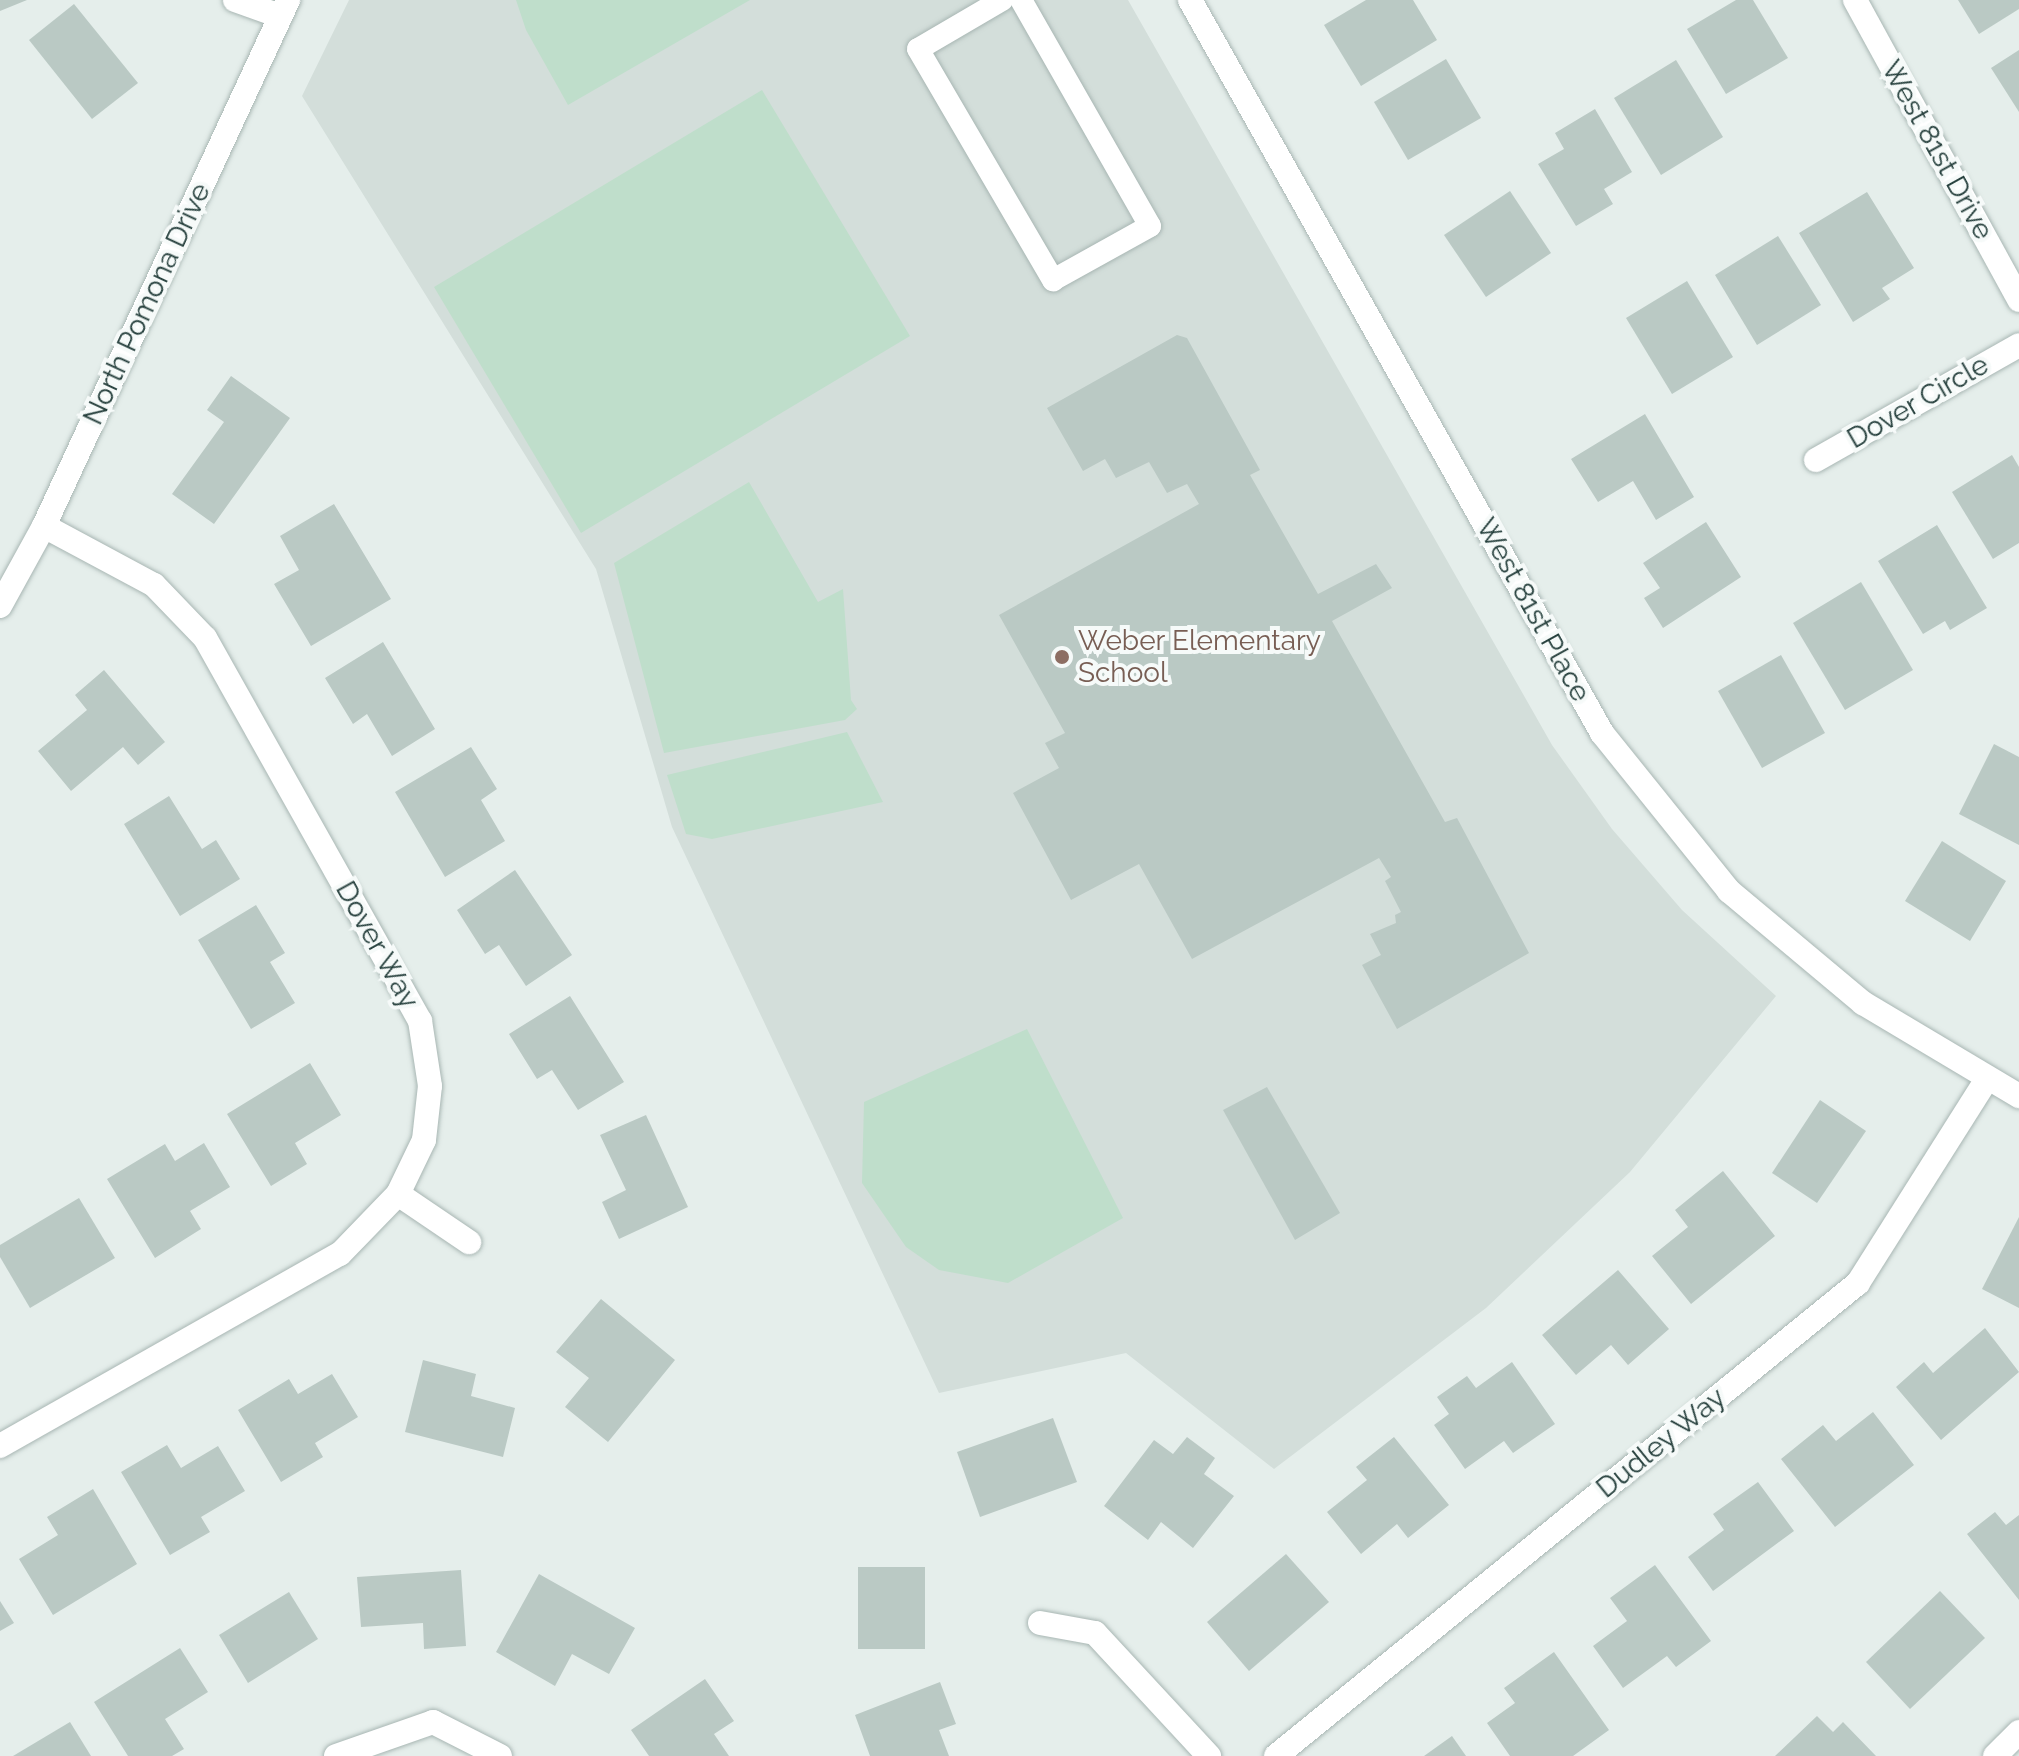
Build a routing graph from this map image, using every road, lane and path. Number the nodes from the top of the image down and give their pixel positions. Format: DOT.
graph roads {
  1 [pos="235,0"];
  2 [pos="1002,0"];
  3 [pos="1021,0"];
  4 [pos="1190,0"];
  5 [pos="1855,0"];
  6 [pos="284,8"];
  7 [pos="2019,300"];
  8 [pos="2019,345"];
  9 [pos="1816,460"];
  10 [pos="44,526"];
  11 [pos="0,606"];
  12 [pos="1987,1079"];
  13 [pos="2019,1096"];
  14 [pos="398,1194"];
  15 [pos="469,1242"];
  16 [pos="0,1446"];
  17 [pos="1040,1623"];
  18 [pos="2019,1732"];
  19 [pos="336,1756"];
  20 [pos="500,1756"];
  21 [pos="1209,1756"];
  22 [pos="1276,1756"];
  23 [pos="1995,1756"];
  1 -- 6 [label="street"];
  2 -- 3 [label="lane"];
  4 -- 12 [label="street, West 81st Place"];
  5 -- 7 [label="street, West 81st Drive"];
  6 -- 10 [label="street, North Pomona Drive"];
  8 -- 9 [label="street, Dover Circle"];
  10 -- 11 [label="street, North Pomona Drive"];
  10 -- 14 [label="street, Dover Way"];
  12 -- 13 [label="street, West 81st Place"];
  12 -- 22 [label="street, Dudley Way"];
  14 -- 15 [label="street"];
  14 -- 16 [label="street, Dover Way"];
  17 -- 21 [label="street"];
  18 -- 23 [label="street"];
  19 -- 20 [label="street"];
}
